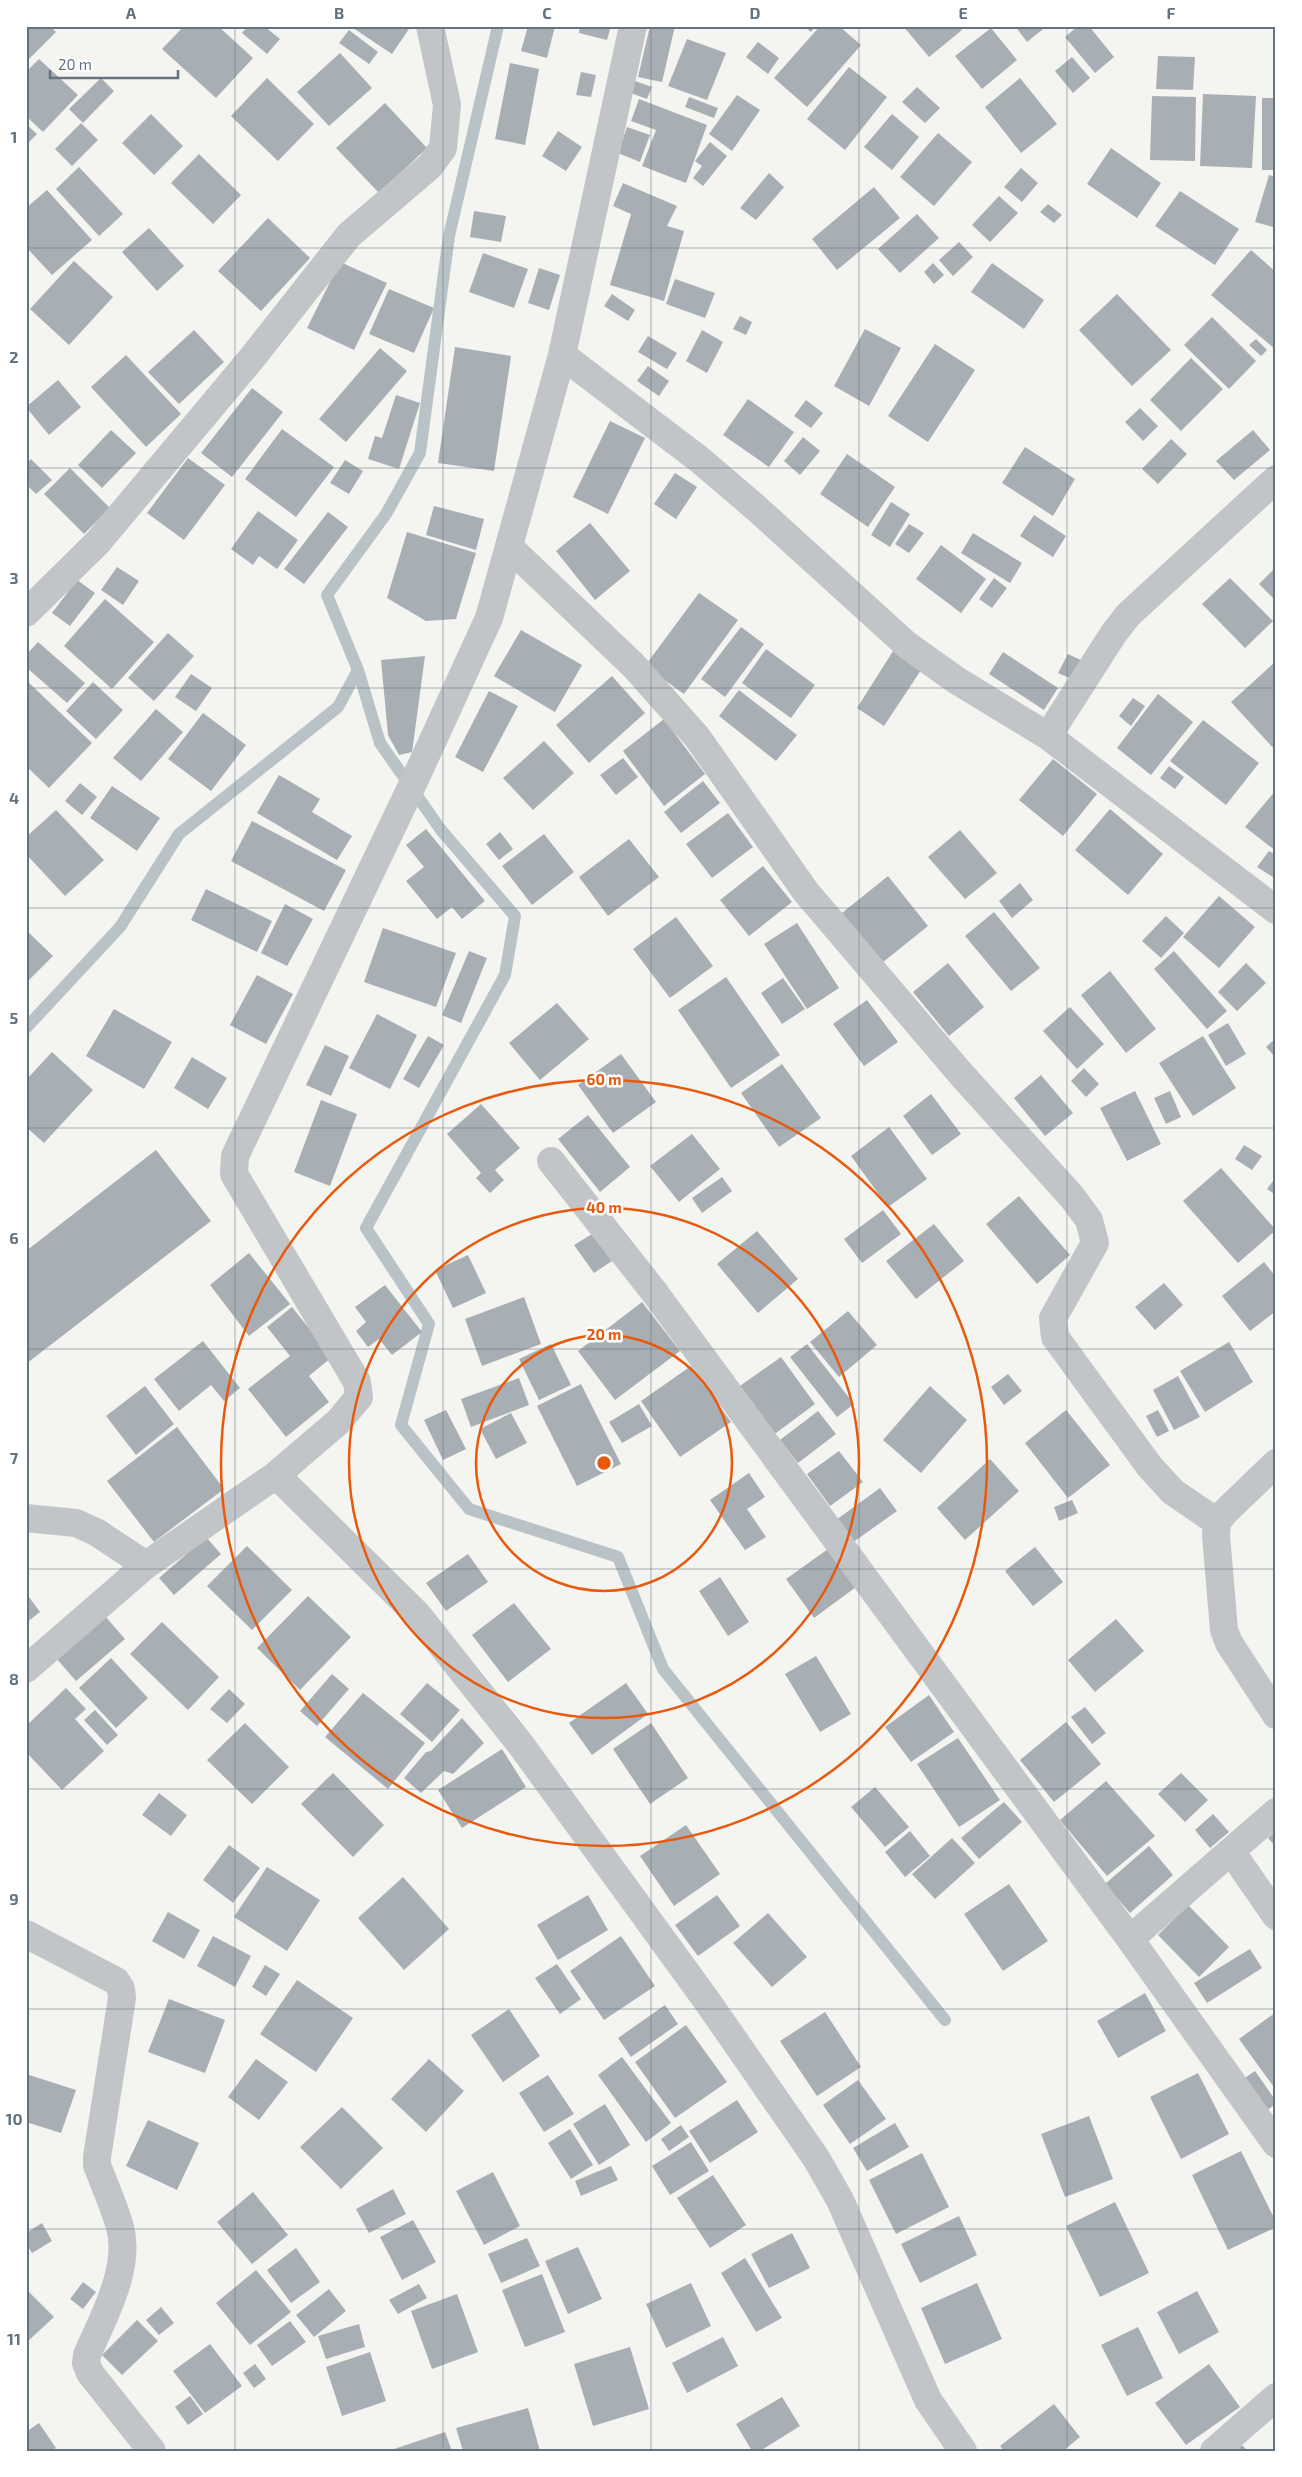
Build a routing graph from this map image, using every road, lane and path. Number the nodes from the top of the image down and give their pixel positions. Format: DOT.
graph roads {
  1 [pos="430,26"];
  2 [pos="633,26"];
  3 [pos="562,355"];
  4 [pos="1276,479"];
  5 [pos="509,547"];
  6 [pos="26,613"];
  7 [pos="1048,736"];
  8 [pos="1276,910"];
  9 [pos="551,1161"];
  10 [pos="1276,1463"];
  11 [pos="276,1475"];
  12 [pos="26,1518"];
  13 [pos="1217,1522"];
  14 [pos="146,1565"];
  15 [pos="26,1669"];
  16 [pos="1276,1715"];
  17 [pos="1276,1812"];
  18 [pos="1231,1851"];
  19 [pos="1276,1916"];
  20 [pos="26,1934"];
  21 [pos="1130,1939"];
  22 [pos="1276,2144"];
  23 [pos="1276,2397"];
  24 [pos="152,2451"];
  25 [pos="963,2451"];
  26 [pos="1214,2451"];
  1 -- 6 [label="street"];
  2 -- 3 [label="street"];
  3 -- 5 [label="street"];
  3 -- 7 [label="street"];
  4 -- 7 [label="street"];
  5 -- 11 [label="street"];
  5 -- 13 [label="street"];
  7 -- 8 [label="street"];
  9 -- 21 [label="street"];
  10 -- 13 [label="street"];
  11 -- 14 [label="street"];
  11 -- 25 [label="street"];
  12 -- 14 [label="street"];
  13 -- 16 [label="street"];
  14 -- 15 [label="street"];
  17 -- 18 [label="street"];
  18 -- 19 [label="street"];
  18 -- 21 [label="street"];
  20 -- 24 [label="street"];
  21 -- 22 [label="street"];
  23 -- 26 [label="street"];
}
